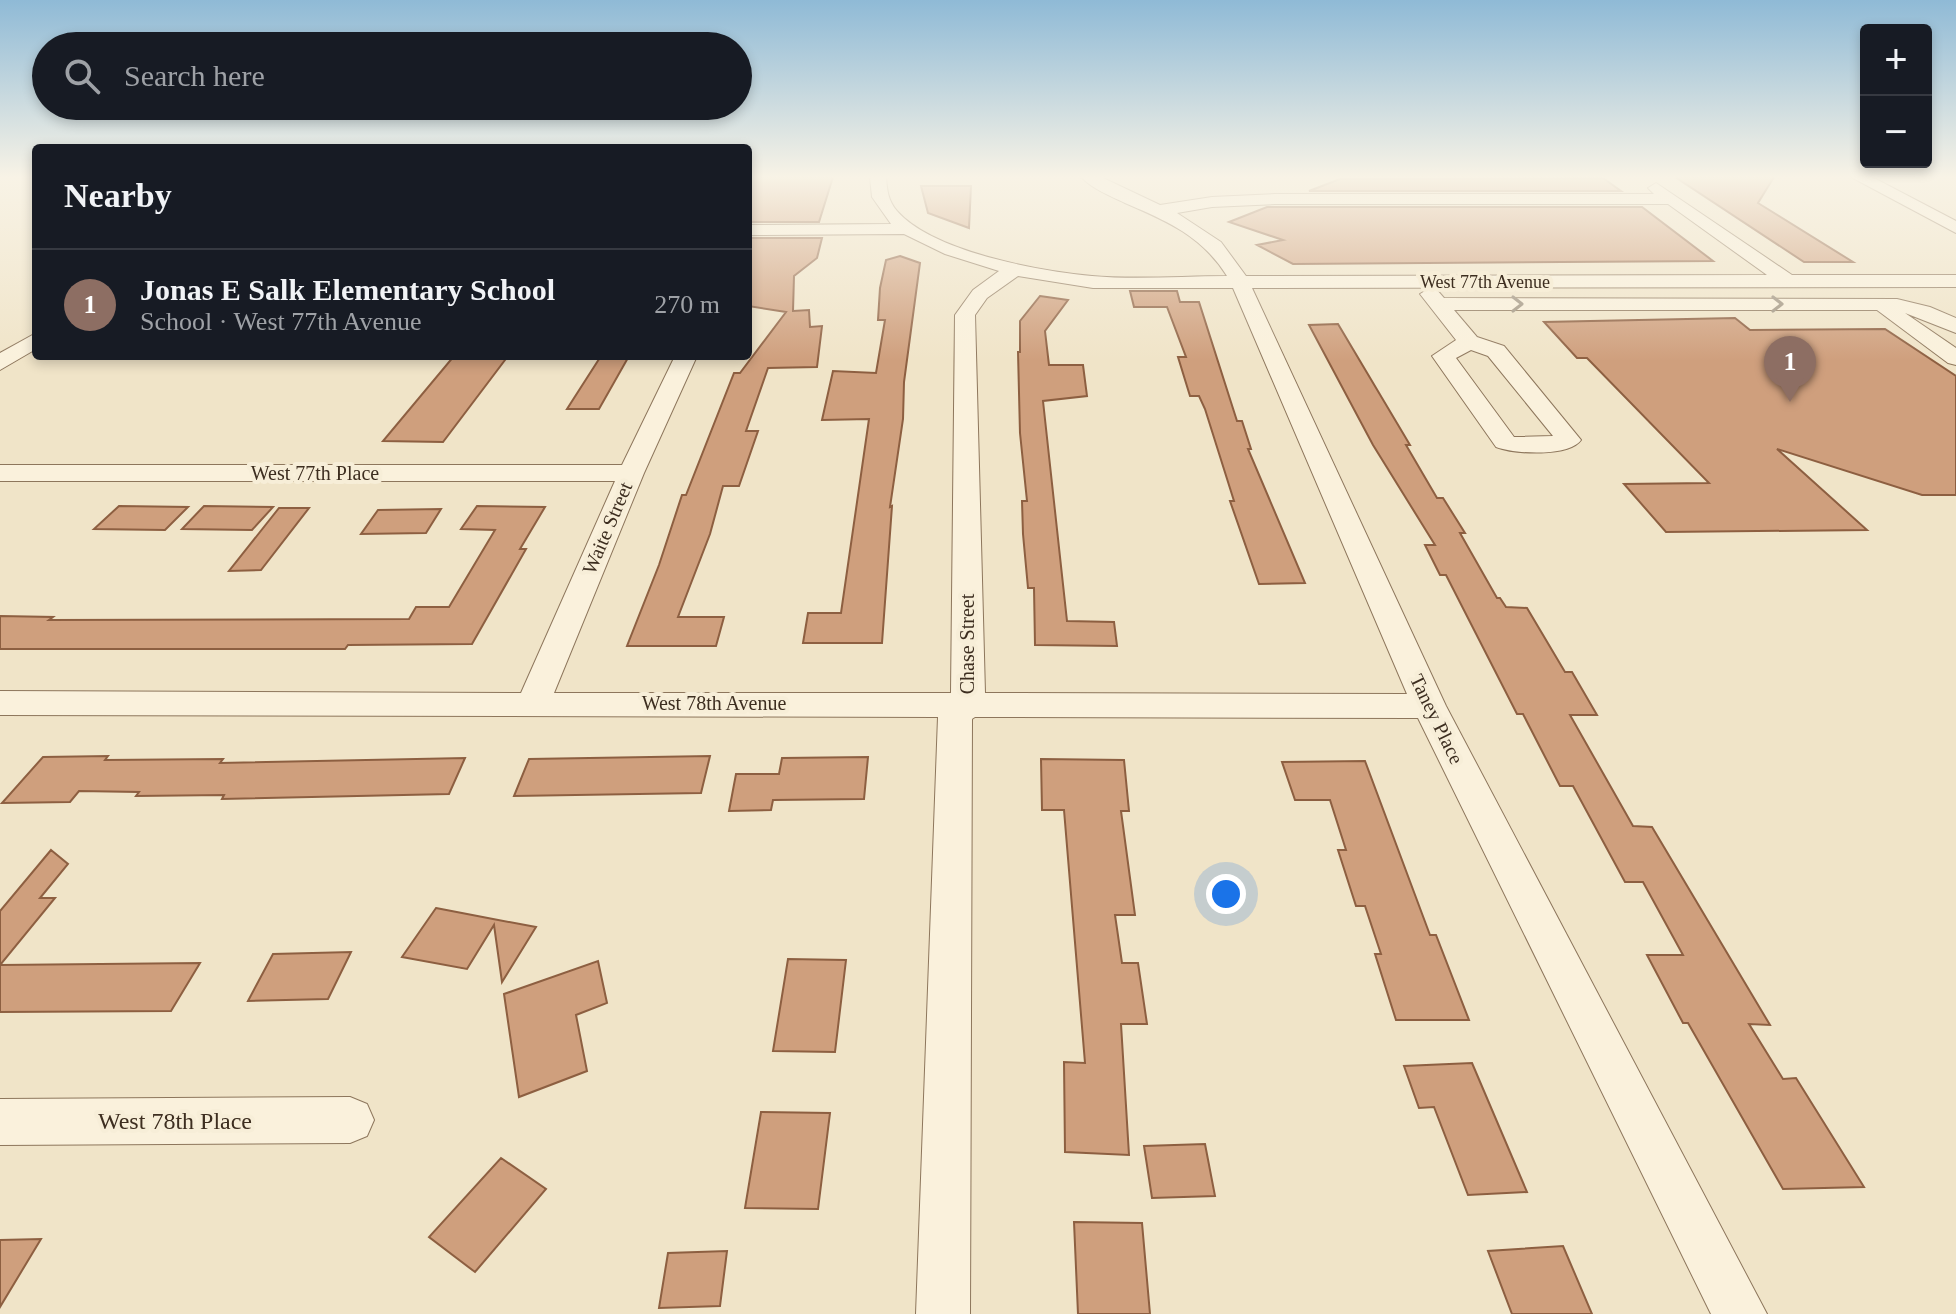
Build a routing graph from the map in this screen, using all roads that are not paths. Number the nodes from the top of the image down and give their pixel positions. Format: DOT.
graph roads {
  1 [pos="927,238"];
  2 [pos="1207,238"];
  3 [pos="1727,238"];
  4 [pos="1015,270"];
  5 [pos="1787,281"];
  6 [pos="1852,281"];
  7 [pos="1956,281"];
  8 [pos="1240,282"];
  9 [pos="1421,282"];
  10 [pos="1439,304"];
  11 [pos="1887,304"];
  12 [pos="1956,327"];
  13 [pos="32,342"];
  14 [pos="1469,342"];
  15 [pos="1956,358"];
  16 [pos="684,360"];
  17 [pos="0,363"];
  18 [pos="0,473"];
  19 [pos="631,473"];
  20 [pos="0,703"];
  21 [pos="533,703"];
  22 [pos="968,703"];
  23 [pos="1429,706"];
  24 [pos="350,1120"];
  25 [pos="0,1122"];
  26 [pos="943,1314"];
  27 [pos="1740,1314"];
  1 -- 4 [label="street"];
  2 -- 8 [label="street, Taney Place"];
  3 -- 5 [label="street"];
  4 -- 8 [label="street, West 77th Avenue"];
  4 -- 22 [label="street, Chase Street"];
  5 -- 6 [label="street, West 77th Avenue"];
  5 -- 9 [label="street, West 77th Avenue"];
  6 -- 7 [label="street, West 77th Avenue"];
  6 -- 11 [label="street"];
  8 -- 9 [label="street, West 77th Avenue"];
  8 -- 23 [label="street, Taney Place"];
  9 -- 10 [label="street"];
  10 -- 11 [label="street, one-way"];
  10 -- 14 [label="street"];
  11 -- 12 [label="street"];
  11 -- 15 [label="street"];
  13 -- 17 [label="street"];
  14 -- 14 [label="street"];
  16 -- 19 [label="street, Waite Street"];
  18 -- 19 [label="street, West 77th Place"];
  19 -- 21 [label="street, Waite Street"];
  20 -- 21 [label="street, West 78th Avenue"];
  21 -- 22 [label="street, West 78th Avenue"];
  22 -- 23 [label="street, West 78th Avenue"];
  22 -- 26 [label="street, Chase Street"];
  23 -- 27 [label="street, Taney Place"];
  24 -- 25 [label="street, West 78th Place"];
}
